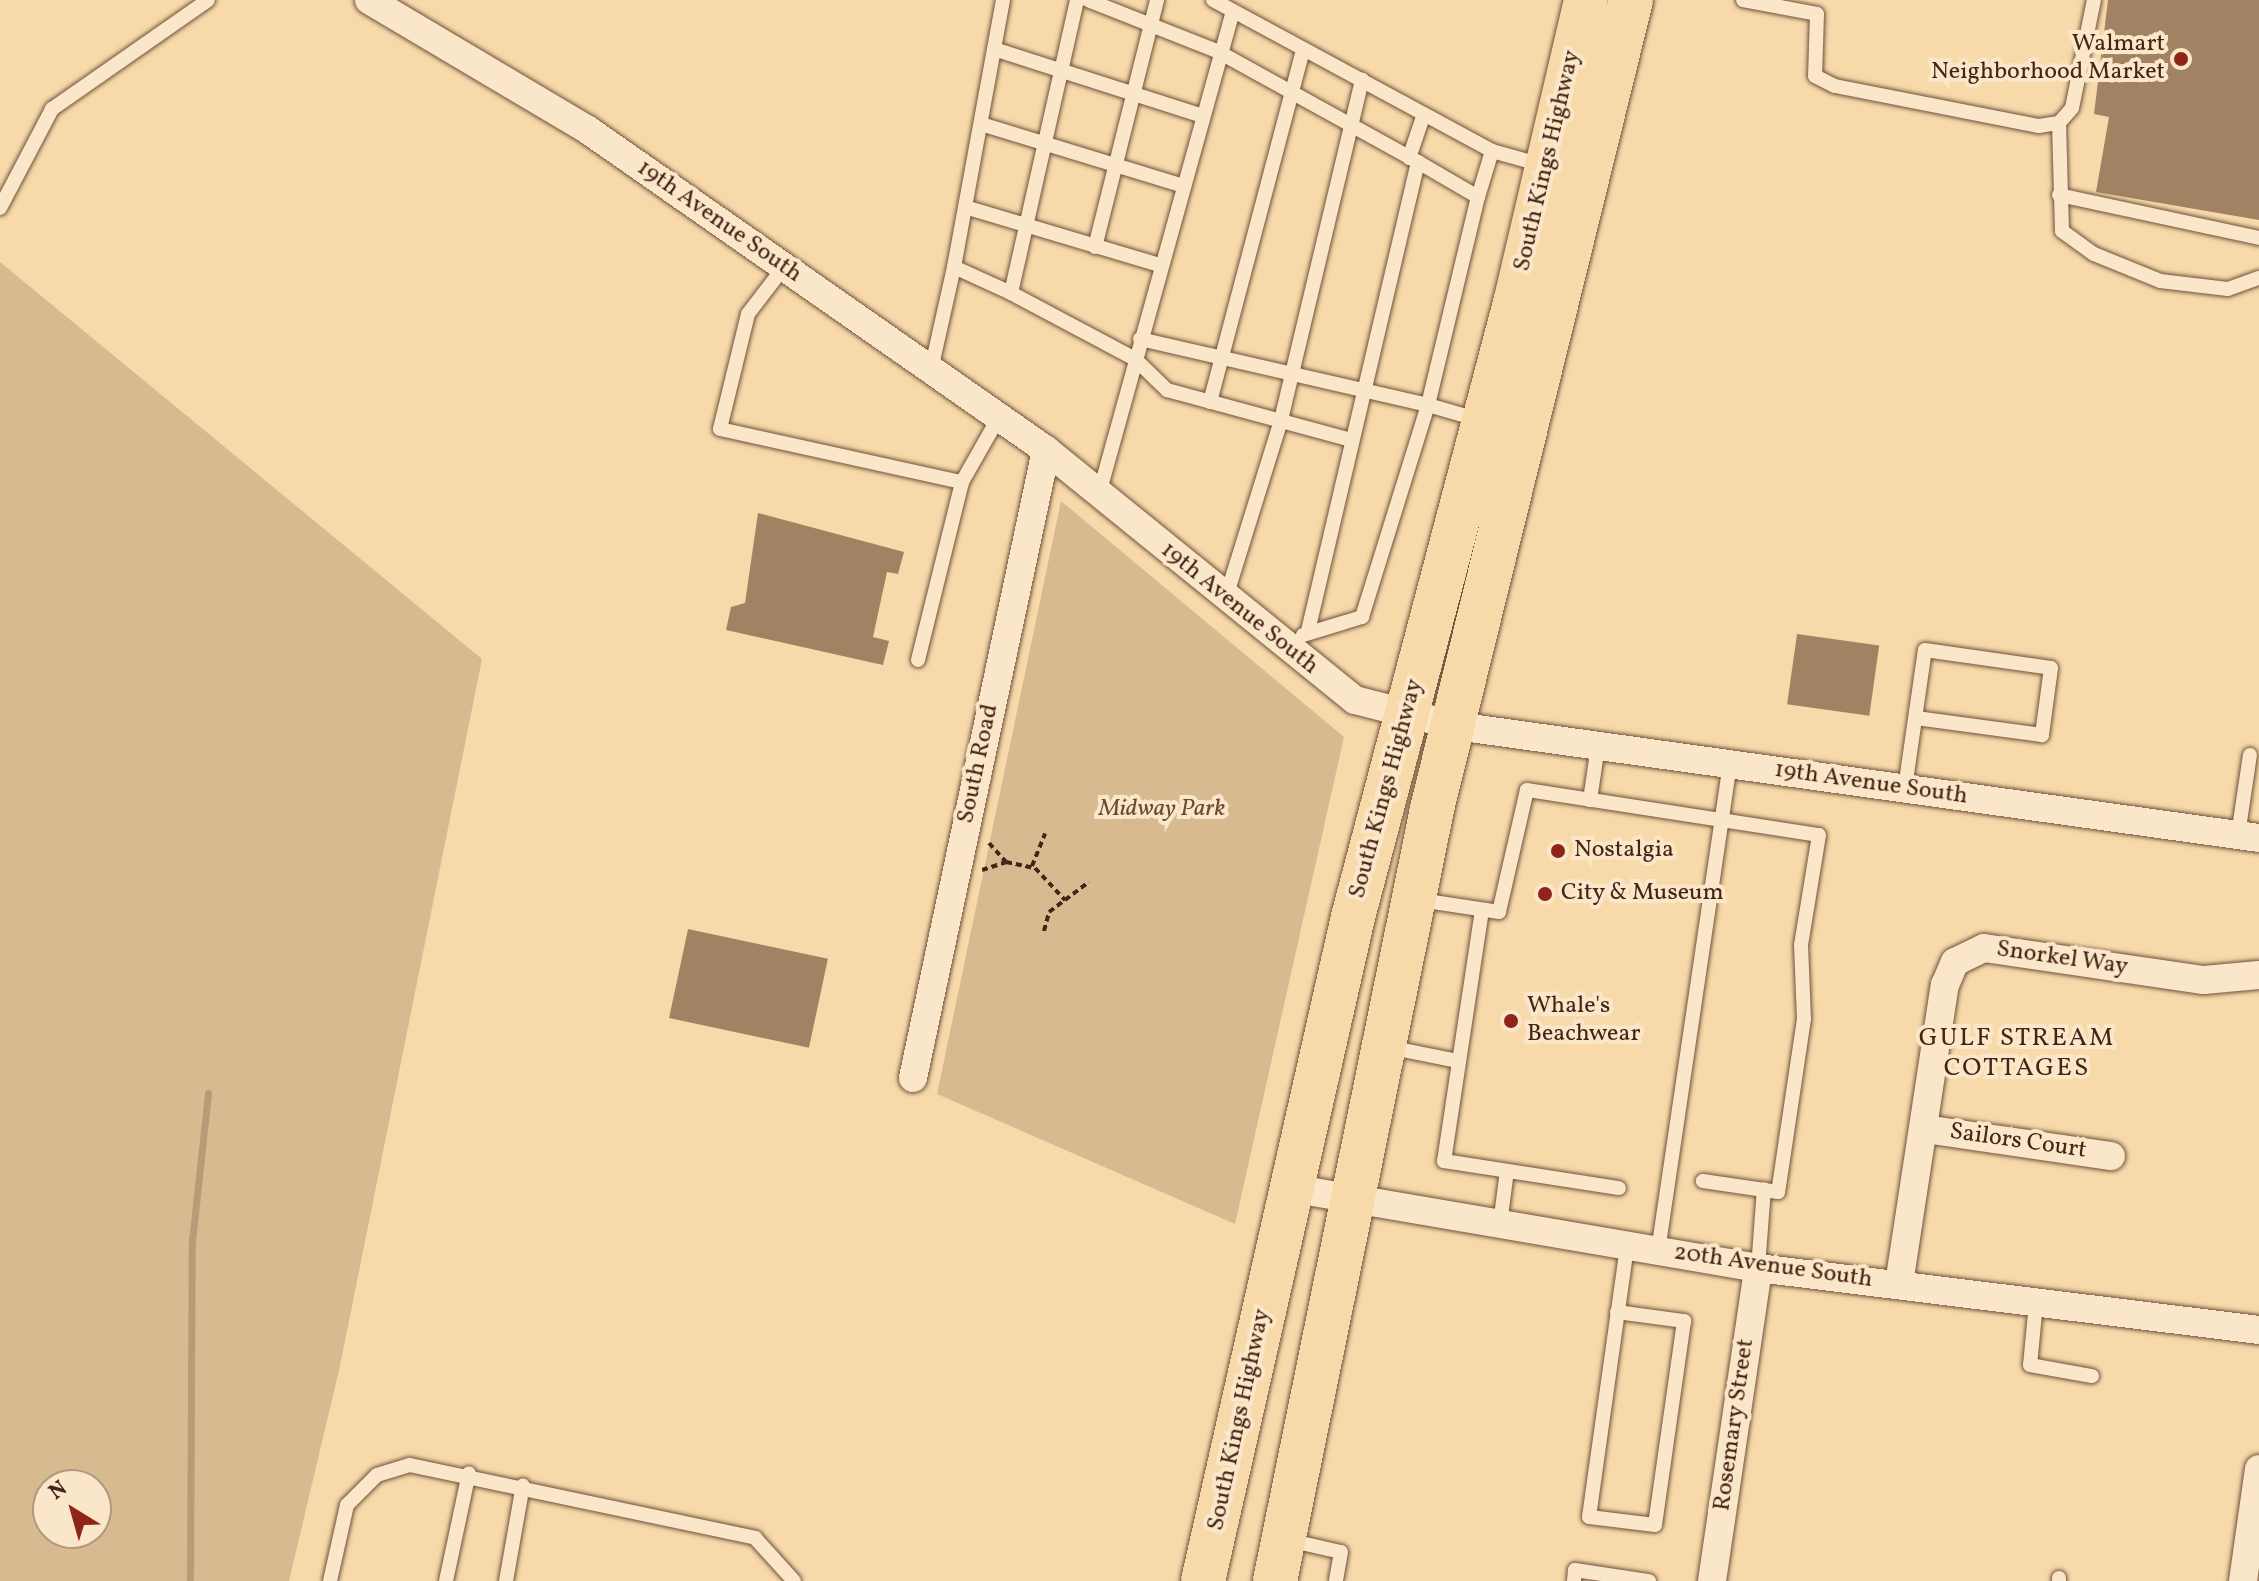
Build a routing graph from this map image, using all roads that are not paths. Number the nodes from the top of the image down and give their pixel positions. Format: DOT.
graph roads {
  1 [pos="208,0"];
  2 [pos="369,0"];
  3 [pos="1003,0"];
  4 [pos="1077,0"];
  5 [pos="1088,0"];
  6 [pos="1157,0"];
  7 [pos="1213,0"];
  8 [pos="1586,0"];
  9 [pos="1631,0"];
  10 [pos="1743,0"];
  11 [pos="2094,0"];
  12 [pos="1819,7"];
  13 [pos="1233,11"];
  14 [pos="1149,21"];
  15 [pos="994,49"];
  16 [pos="1303,49"];
  17 [pos="1217,51"];
  18 [pos="1061,70"];
  19 [pos="1362,80"];
  20 [pos="1289,91"];
  21 [pos="1131,93"];
  22 [pos="1424,114"];
  23 [pos="1200,115"];
  24 [pos="1347,123"];
  25 [pos="2059,123"];
  26 [pos="981,124"];
  27 [pos="1043,145"];
  28 [pos="1492,151"];
  29 [pos="1414,160"];
  30 [pos="1114,166"];
  31 [pos="1547,166"];
  32 [pos="1181,185"];
  33 [pos="2059,195"];
  34 [pos="1478,197"];
  35 [pos="965,207"];
  36 [pos="0,208"];
  37 [pos="1025,228"];
  38 [pos="2259,238"];
  39 [pos="1095,247"];
  40 [pos="1160,265"];
  41 [pos="784,267"];
  42 [pos="954,267"];
  43 [pos="2259,278"];
  44 [pos="1011,293"];
  45 [pos="1140,339"];
  46 [pos="1222,358"];
  47 [pos="1135,359"];
  48 [pos="931,370"];
  49 [pos="1292,374"];
  50 [pos="1363,390"];
  51 [pos="1210,402"];
  52 [pos="1428,405"];
  53 [pos="999,417"];
  54 [pos="1281,420"];
  55 [pos="1484,422"];
  56 [pos="1351,440"];
  57 [pos="1046,450"];
  58 [pos="962,482"];
  59 [pos="1099,494"];
  60 [pos="1226,598"];
  61 [pos="1299,640"];
  62 [pos="918,660"];
  63 [pos="1408,710"];
  64 [pos="1916,718"];
  65 [pos="1456,726"];
  66 [pos="1598,746"];
  67 [pos="2250,755"];
  68 [pos="1730,764"];
  69 [pos="1905,788"];
  70 [pos="1590,800"];
  71 [pos="1721,820"];
  72 [pos="2248,836"];
  73 [pos="1415,899"];
  74 [pos="1482,910"];
  75 [pos="2259,975"];
  76 [pos="1387,1046"];
  77 [pos="1458,1061"];
  78 [pos="913,1078"];
  79 [pos="1925,1129"];
  80 [pos="2111,1156"];
  81 [pos="1507,1171"];
  82 [pos="1703,1181"];
  83 [pos="1290,1188"];
  84 [pos="1619,1188"];
  85 [pos="1764,1189"];
  86 [pos="1357,1199"];
  87 [pos="1500,1224"];
  88 [pos="1627,1246"];
  89 [pos="1658,1251"];
  90 [pos="1758,1268"];
  91 [pos="1899,1284"];
  92 [pos="2036,1303"];
  93 [pos="1617,1312"];
  94 [pos="2259,1330"];
  95 [pos="2092,1376"];
  96 [pos="2259,1469"];
  97 [pos="469,1473"];
  98 [pos="523,1485"];
  99 [pos="1284,1539"];
  100 [pos="330,1581"];
  101 [pos="446,1581"];
  102 [pos="506,1581"];
  103 [pos="794,1581"];
  104 [pos="1203,1581"];
  105 [pos="1275,1581"];
  106 [pos="1336,1581"];
  107 [pos="1574,1581"];
  108 [pos="1649,1581"];
  109 [pos="1712,1581"];
  110 [pos="2243,1581"];
  1 -- 36 [label="lane"];
  2 -- 41 [label="street, 19th Avenue South"];
  3 -- 15 [label="lane"];
  4 -- 18 [label="lane"];
  5 -- 14 [label="lane"];
  6 -- 14 [label="lane"];
  7 -- 13 [label="lane"];
  8 -- 31 [label="main road, South Kings Highway"];
  9 -- 65 [label="main road, South Kings Highway"];
  10 -- 12 [label="lane"];
  11 -- 25 [label="lane"];
  12 -- 25 [label="lane"];
  13 -- 16 [label="lane"];
  13 -- 17 [label="lane"];
  14 -- 17 [label="lane"];
  14 -- 21 [label="lane"];
  15 -- 18 [label="lane"];
  15 -- 26 [label="lane"];
  16 -- 19 [label="lane"];
  16 -- 20 [label="lane"];
  17 -- 20 [label="lane"];
  17 -- 23 [label="lane"];
  18 -- 21 [label="lane"];
  18 -- 27 [label="lane"];
  19 -- 22 [label="lane"];
  19 -- 24 [label="lane"];
  20 -- 24 [label="lane"];
  20 -- 46 [label="lane"];
  21 -- 23 [label="lane"];
  21 -- 30 [label="lane"];
  22 -- 28 [label="lane"];
  22 -- 29 [label="lane"];
  23 -- 32 [label="lane"];
  24 -- 29 [label="lane"];
  24 -- 49 [label="lane"];
  25 -- 33 [label="lane"];
  26 -- 27 [label="lane"];
  26 -- 35 [label="lane"];
  27 -- 30 [label="lane"];
  27 -- 37 [label="lane"];
  28 -- 31 [label="lane"];
  28 -- 34 [label="lane"];
  29 -- 34 [label="lane"];
  29 -- 50 [label="lane"];
  30 -- 32 [label="lane"];
  30 -- 39 [label="lane"];
  31 -- 55 [label="main road, South Kings Highway"];
  32 -- 40 [label="lane"];
  33 -- 38 [label="lane"];
  33 -- 43 [label="lane"];
  34 -- 52 [label="lane"];
  35 -- 37 [label="lane"];
  35 -- 42 [label="lane"];
  37 -- 39 [label="lane"];
  37 -- 44 [label="lane"];
  39 -- 40 [label="lane"];
  40 -- 45 [label="lane"];
  41 -- 48 [label="street, 19th Avenue South"];
  41 -- 58 [label="lane"];
  42 -- 44 [label="lane"];
  42 -- 48 [label="lane"];
  44 -- 47 [label="lane"];
  45 -- 46 [label="lane"];
  45 -- 47 [label="lane"];
  46 -- 49 [label="lane"];
  46 -- 51 [label="lane"];
  47 -- 51 [label="lane"];
  47 -- 59 [label="lane"];
  48 -- 53 [label="street, 19th Avenue South"];
  49 -- 50 [label="lane"];
  49 -- 54 [label="lane"];
  50 -- 52 [label="lane"];
  50 -- 56 [label="lane"];
  51 -- 54 [label="lane"];
  52 -- 55 [label="lane"];
  52 -- 61 [label="lane"];
  53 -- 57 [label="street, 19th Avenue South"];
  53 -- 58 [label="lane"];
  54 -- 56 [label="lane"];
  54 -- 60 [label="lane"];
  55 -- 63 [label="main road, South Kings Highway"];
  56 -- 61 [label="lane"];
  57 -- 59 [label="street, 19th Avenue South"];
  57 -- 78 [label="street, South Road"];
  58 -- 62 [label="lane"];
  59 -- 60 [label="street, 19th Avenue South"];
  60 -- 61 [label="street, 19th Avenue South"];
  61 -- 63 [label="street, 19th Avenue South"];
  63 -- 65 [label="street, 19th Avenue South"];
  63 -- 83 [label="main road, South Kings Highway"];
  64 -- 64 [label="lane"];
  64 -- 69 [label="lane"];
  65 -- 66 [label="street, 19th Avenue South"];
  65 -- 73 [label="main road, South Kings Highway"];
  66 -- 68 [label="street, 19th Avenue South"];
  66 -- 70 [label="lane"];
  67 -- 72 [label="lane"];
  68 -- 69 [label="street, 19th Avenue South"];
  68 -- 71 [label="lane"];
  69 -- 72 [label="street, 19th Avenue South"];
  70 -- 71 [label="lane"];
  70 -- 74 [label="lane"];
  71 -- 85 [label="lane"];
  71 -- 89 [label="lane"];
  73 -- 74 [label="lane"];
  73 -- 76 [label="main road, South Kings Highway"];
  74 -- 77 [label="lane"];
  75 -- 79 [label="street, Snorkel Way"];
  76 -- 77 [label="lane"];
  76 -- 86 [label="main road, South Kings Highway"];
  77 -- 81 [label="lane"];
  79 -- 80 [label="street, Sailors Court"];
  79 -- 91 [label="street, Snorkel Way"];
  81 -- 84 [label="lane"];
  81 -- 87 [label="lane"];
  82 -- 85 [label="lane"];
  83 -- 86 [label="street, 20th Avenue South"];
  83 -- 104 [label="main road, South Kings Highway"];
  85 -- 90 [label="lane"];
  86 -- 87 [label="street, 20th Avenue South"];
  86 -- 99 [label="main road, South Kings Highway"];
  87 -- 88 [label="street, 20th Avenue South"];
  88 -- 89 [label="street, 20th Avenue South"];
  88 -- 93 [label="lane"];
  89 -- 90 [label="street, 20th Avenue South"];
  90 -- 91 [label="street, 20th Avenue South"];
  90 -- 109 [label="street, Rosemary Street"];
  91 -- 92 [label="street, 20th Avenue South"];
  92 -- 94 [label="street, 20th Avenue South"];
  92 -- 95 [label="lane"];
  93 -- 93 [label="lane"];
  96 -- 110 [label="street"];
  97 -- 98 [label="lane"];
  97 -- 100 [label="lane"];
  97 -- 101 [label="lane"];
  98 -- 102 [label="lane"];
  98 -- 103 [label="lane"];
  99 -- 105 [label="main road, South Kings Highway"];
  99 -- 106 [label="lane"];
  107 -- 108 [label="lane"];
}
